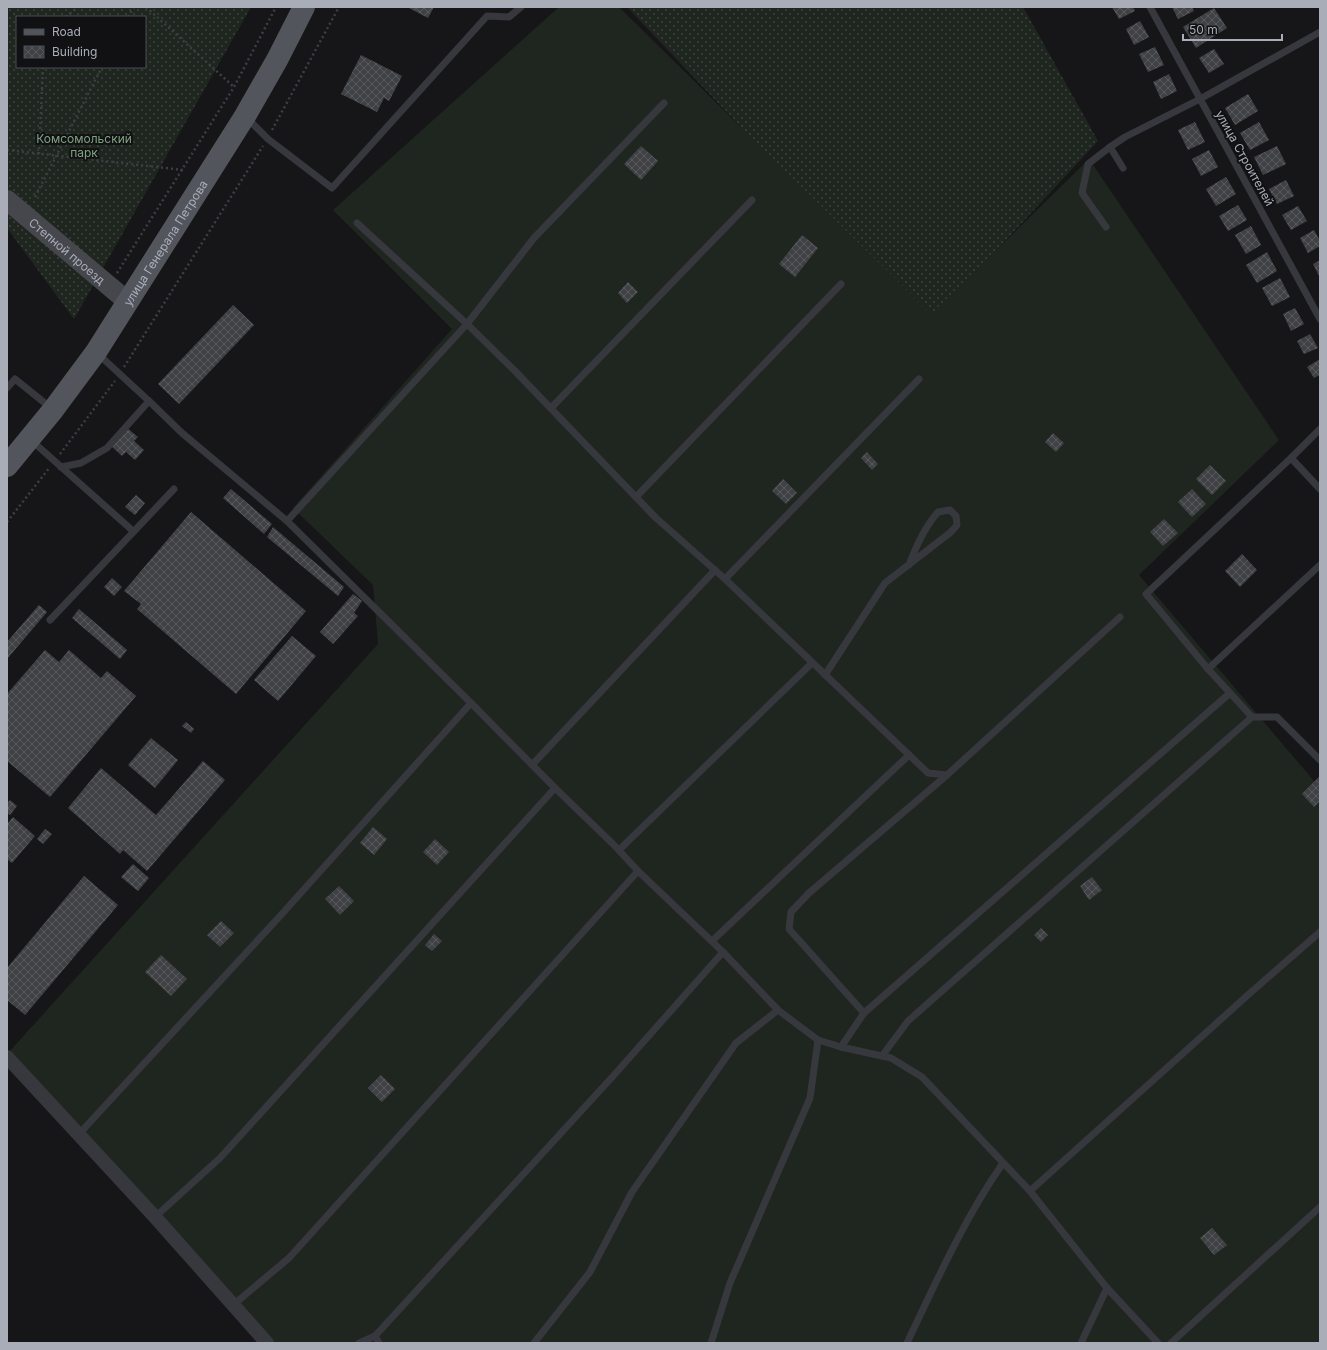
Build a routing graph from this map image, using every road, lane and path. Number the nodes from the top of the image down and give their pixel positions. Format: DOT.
graph roads {
  1 [pos="78,7"];
  2 [pos="134,7"];
  3 [pos="146,7"];
  4 [pos="276,7"];
  5 [pos="304,7"];
  6 [pos="339,7"];
  7 [pos="521,7"];
  8 [pos="1150,7"];
  9 [pos="67,16"];
  10 [pos="129,16"];
  11 [pos="1320,32"];
  12 [pos="43,68"];
  13 [pos="101,68"];
  14 [pos="234,87"];
  15 [pos="1200,99"];
  16 [pos="664,103"];
  17 [pos="245,116"];
  18 [pos="268,138"];
  19 [pos="1110,147"];
  20 [pos="7,150"];
  21 [pos="39,154"];
  22 [pos="56,156"];
  23 [pos="1123,168"];
  24 [pos="183,170"];
  25 [pos="36,197"];
  26 [pos="7,200"];
  27 [pos="752,200"];
  28 [pos="357,223"];
  29 [pos="1106,227"];
  30 [pos="841,284"];
  31 [pos="109,286"];
  32 [pos="127,301"];
  33 [pos="1320,319"];
  34 [pos="467,324"];
  35 [pos="96,352"];
  36 [pos="120,374"];
  37 [pos="919,379"];
  38 [pos="7,388"];
  39 [pos="149,400"];
  40 [pos="550,408"];
  41 [pos="52,410"];
  42 [pos="1320,429"];
  43 [pos="29,439"];
  44 [pos="1291,458"];
  45 [pos="54,461"];
  46 [pos="7,466"];
  47 [pos="61,467"];
  48 [pos="174,489"];
  49 [pos="1320,489"];
  50 [pos="636,497"];
  51 [pos="287,521"];
  52 [pos="7,522"];
  53 [pos="133,532"];
  54 [pos="909,565"];
  55 [pos="1320,565"];
  56 [pos="715,570"];
  57 [pos="725,579"];
  58 [pos="1120,618"];
  59 [pos="50,620"];
  60 [pos="812,663"];
  61 [pos="1208,668"];
  62 [pos="825,675"];
  63 [pos="1230,693"];
  64 [pos="471,703"];
  65 [pos="1252,717"];
  66 [pos="909,755"];
  67 [pos="1320,760"];
  68 [pos="532,766"];
  69 [pos="947,774"];
  70 [pos="555,788"];
  71 [pos="619,850"];
  72 [pos="638,871"];
  73 [pos="1320,932"];
  74 [pos="712,941"];
  75 [pos="723,952"];
  76 [pos="778,1010"];
  77 [pos="864,1013"];
  78 [pos="818,1040"];
  79 [pos="841,1047"];
  80 [pos="882,1056"];
  81 [pos="7,1057"];
  82 [pos="79,1134"];
  83 [pos="1003,1163"];
  84 [pos="1030,1191"];
  85 [pos="1320,1207"];
  86 [pos="155,1217"];
  87 [pos="1108,1288"];
  88 [pos="233,1305"];
  89 [pos="375,1336"];
  90 [pos="266,1343"];
  91 [pos="359,1343"];
  92 [pos="379,1343"];
  93 [pos="534,1343"];
  94 [pos="711,1343"];
  95 [pos="907,1343"];
  96 [pos="1080,1343"];
  97 [pos="1158,1343"];
  98 [pos="1171,1343"];
  1 -- 9 [label="path"];
  2 -- 10 [label="path"];
  3 -- 14 [label="path"];
  4 -- 14 [label="path"];
  5 -- 17 [label="main road, улица Генерала Петрова"];
  6 -- 18 [label="path"];
  7 -- 18 [label="lane"];
  8 -- 15 [label="lane, улица Строителей"];
  11 -- 15 [label="lane"];
  12 -- 21 [label="path"];
  13 -- 22 [label="path"];
  14 -- 24 [label="path"];
  15 -- 19 [label="lane"];
  15 -- 33 [label="lane, улица Строителей"];
  16 -- 34 [label="lane"];
  17 -- 18 [label="lane"];
  17 -- 32 [label="main road, улица Генерала Петрова"];
  18 -- 36 [label="path"];
  19 -- 23 [label="lane"];
  19 -- 29 [label="lane"];
  20 -- 21 [label="path"];
  21 -- 22 [label="path"];
  22 -- 24 [label="path"];
  22 -- 25 [label="path"];
  24 -- 31 [label="path"];
  26 -- 31 [label="main road, Степной проезд"];
  27 -- 40 [label="lane"];
  28 -- 34 [label="lane"];
  30 -- 50 [label="lane"];
  31 -- 32 [label="main road, Степной проезд"];
  32 -- 35 [label="main road, улица Генерала Петрова"];
  34 -- 40 [label="lane"];
  34 -- 51 [label="lane"];
  35 -- 36 [label="lane"];
  35 -- 41 [label="main road, улица Генерала Петрова"];
  36 -- 39 [label="lane"];
  36 -- 45 [label="path"];
  37 -- 57 [label="lane"];
  38 -- 41 [label="lane"];
  39 -- 47 [label="lane"];
  39 -- 51 [label="lane"];
  40 -- 50 [label="lane"];
  41 -- 43 [label="main road, улица Генерала Петрова"];
  42 -- 44 [label="lane"];
  43 -- 45 [label="lane"];
  43 -- 46 [label="main road, улица Генерала Петрова"];
  44 -- 49 [label="lane"];
  44 -- 61 [label="lane"];
  45 -- 47 [label="lane"];
  45 -- 52 [label="path"];
  47 -- 53 [label="lane"];
  48 -- 53 [label="lane"];
  50 -- 56 [label="lane"];
  51 -- 64 [label="lane"];
  53 -- 59 [label="lane"];
  54 -- 54 [label="lane"];
  54 -- 62 [label="lane"];
  55 -- 61 [label="lane"];
  56 -- 57 [label="lane"];
  56 -- 68 [label="lane"];
  57 -- 60 [label="lane"];
  58 -- 69 [label="lane"];
  60 -- 62 [label="lane"];
  60 -- 71 [label="lane"];
  61 -- 63 [label="lane"];
  62 -- 66 [label="lane"];
  63 -- 65 [label="lane"];
  63 -- 77 [label="lane"];
  64 -- 68 [label="lane"];
  64 -- 82 [label="lane"];
  65 -- 67 [label="lane"];
  65 -- 80 [label="lane"];
  66 -- 69 [label="lane"];
  66 -- 74 [label="lane"];
  68 -- 70 [label="lane"];
  69 -- 77 [label="lane"];
  70 -- 71 [label="lane"];
  70 -- 86 [label="lane"];
  71 -- 72 [label="lane"];
  72 -- 74 [label="lane"];
  72 -- 88 [label="lane"];
  73 -- 84 [label="lane"];
  74 -- 75 [label="lane"];
  75 -- 76 [label="lane"];
  75 -- 89 [label="lane"];
  76 -- 78 [label="lane"];
  76 -- 93 [label="lane"];
  77 -- 79 [label="lane"];
  78 -- 79 [label="lane"];
  78 -- 94 [label="lane"];
  79 -- 80 [label="lane"];
  80 -- 83 [label="lane"];
  81 -- 82 [label="street"];
  82 -- 86 [label="street"];
  83 -- 84 [label="lane"];
  83 -- 95 [label="lane"];
  84 -- 87 [label="lane"];
  85 -- 98 [label="lane"];
  86 -- 88 [label="street"];
  87 -- 96 [label="lane"];
  87 -- 97 [label="lane"];
  88 -- 90 [label="street"];
  89 -- 91 [label="lane"];
  89 -- 92 [label="lane"];
}
